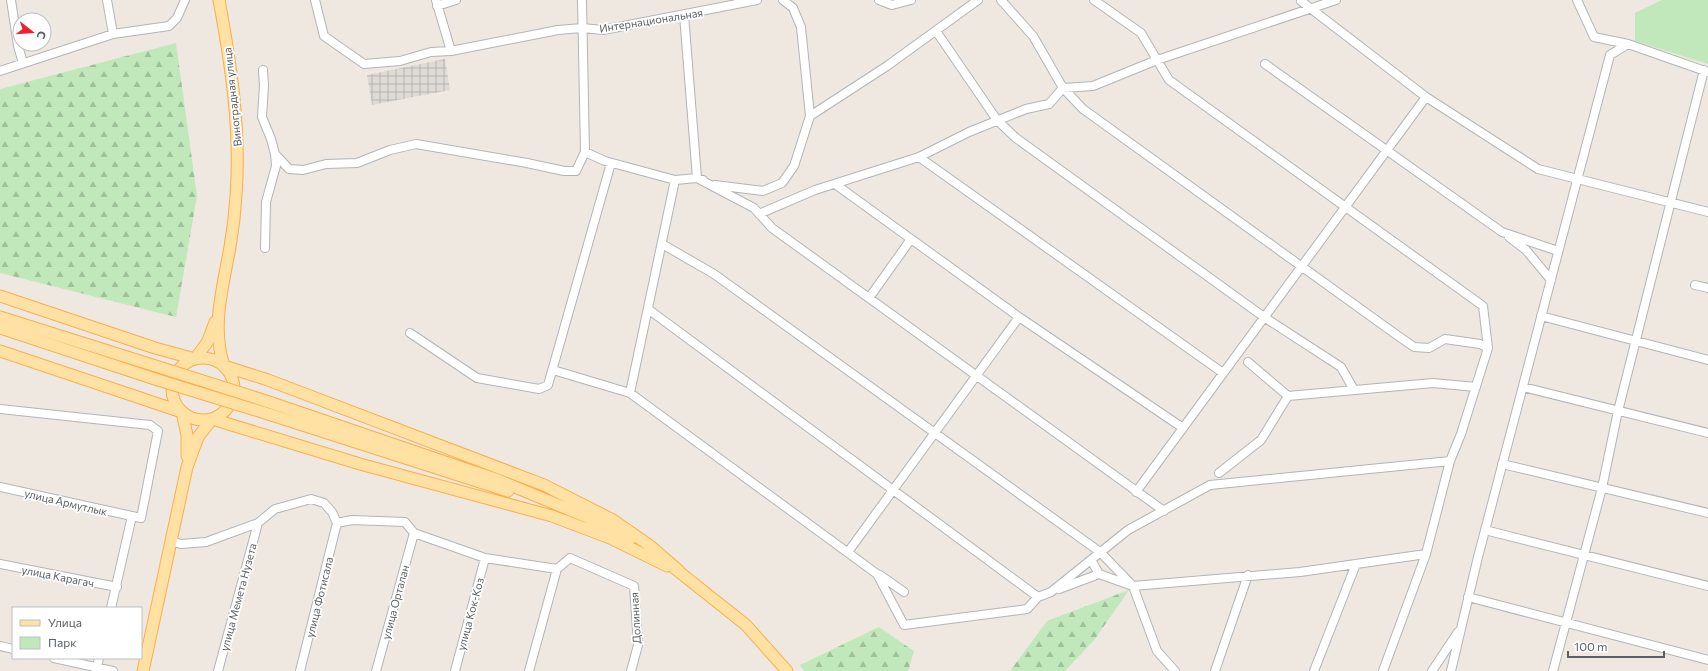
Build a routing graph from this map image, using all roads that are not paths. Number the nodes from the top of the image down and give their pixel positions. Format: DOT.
graph roads {
  1 [pos="11,0"];
  2 [pos="107,0"];
  3 [pos="185,0"];
  4 [pos="219,0"];
  5 [pos="315,0"];
  6 [pos="456,0"];
  7 [pos="582,0"];
  8 [pos="757,0"];
  9 [pos="783,0"];
  10 [pos="879,0"];
  11 [pos="911,0"];
  12 [pos="978,0"];
  13 [pos="1001,0"];
  14 [pos="1094,0"];
  15 [pos="1336,0"];
  16 [pos="1577,0"];
  17 [pos="1301,1"];
  18 [pos="741,2"];
  19 [pos="436,3"];
  20 [pos="1311,8"];
  21 [pos="684,15"];
  22 [pos="582,28"];
  23 [pos="936,31"];
  24 [pos="114,34"];
  25 [pos="1628,44"];
  26 [pos="451,51"];
  27 [pos="1157,60"];
  28 [pos="23,63"];
  29 [pos="1265,64"];
  30 [pos="263,70"];
  31 [pos="0,71"];
  32 [pos="1706,71"];
  33 [pos="1063,88"];
  34 [pos="1426,97"];
  35 [pos="810,116"];
  36 [pos="997,120"];
  37 [pos="1387,151"];
  38 [pos="585,152"];
  39 [pos="275,154"];
  40 [pos="919,157"];
  41 [pos="611,163"];
  42 [pos="697,178"];
  43 [pos="675,180"];
  44 [pos="1577,180"];
  45 [pos="835,184"];
  46 [pos="1671,203"];
  47 [pos="1345,208"];
  48 [pos="1708,212"];
  49 [pos="759,214"];
  50 [pos="1502,232"];
  51 [pos="911,239"];
  52 [pos="662,244"];
  53 [pos="264,248"];
  54 [pos="1558,251"];
  55 [pos="1302,266"];
  56 [pos="1551,280"];
  57 [pos="1695,285"];
  58 [pos="1708,288"];
  59 [pos="0,296"];
  60 [pos="869,298"];
  61 [pos="648,309"];
  62 [pos="219,310"];
  63 [pos="1541,316"];
  64 [pos="0,317"];
  65 [pos="1020,317"];
  66 [pos="1264,317"];
  67 [pos="0,328"];
  68 [pos="410,333"];
  69 [pos="1636,341"];
  70 [pos="1488,348"];
  71 [pos="0,351"];
  72 [pos="196,359"];
  73 [pos="1708,360"];
  74 [pos="1248,362"];
  75 [pos="224,366"];
  76 [pos="552,370"];
  77 [pos="1223,373"];
  78 [pos="976,376"];
  79 [pos="1476,387"];
  80 [pos="1523,387"];
  81 [pos="1354,390"];
  82 [pos="630,393"];
  83 [pos="1288,396"];
  84 [pos="0,409"];
  85 [pos="1618,411"];
  86 [pos="182,412"];
  87 [pos="212,419"];
  88 [pos="1183,428"];
  89 [pos="935,433"];
  90 [pos="1708,433"];
  91 [pos="1450,462"];
  92 [pos="1502,464"];
  93 [pos="187,467"];
  94 [pos="1220,473"];
  95 [pos="0,487"];
  96 [pos="1602,488"];
  97 [pos="892,491"];
  98 [pos="1136,492"];
  99 [pos="548,501"];
  100 [pos="1164,511"];
  101 [pos="1708,513"];
  102 [pos="132,516"];
  103 [pos="258,523"];
  104 [pos="338,524"];
  105 [pos="1485,530"];
  106 [pos="414,533"];
  107 [pos="171,541"];
  108 [pos="848,552"];
  109 [pos="1100,552"];
  110 [pos="1426,554"];
  111 [pos="1585,555"];
  112 [pos="485,558"];
  113 [pos="1091,560"];
  114 [pos="0,564"];
  115 [pos="1356,564"];
  116 [pos="557,569"];
  117 [pos="679,571"];
  118 [pos="877,574"];
  119 [pos="1099,574"];
  120 [pos="1248,575"];
  121 [pos="1133,586"];
  122 [pos="1708,586"];
  123 [pos="116,588"];
  124 [pos="904,592"];
  125 [pos="1041,596"];
  126 [pos="1468,597"];
  127 [pos="111,607"];
  128 [pos="1566,623"];
  129 [pos="1461,628"];
  130 [pos="0,646"];
  131 [pos="12,649"];
  132 [pos="58,659"];
  133 [pos="99,659"];
  134 [pos="1708,660"];
  135 [pos="96,669"];
  136 [pos="113,671"];
  137 [pos="143,671"];
  138 [pos="218,671"];
  139 [pos="300,671"];
  140 [pos="376,671"];
  141 [pos="455,671"];
  142 [pos="529,671"];
  143 [pos="631,671"];
  144 [pos="787,671"];
  145 [pos="1175,671"];
  146 [pos="1215,671"];
  147 [pos="1314,671"];
  148 [pos="1383,671"];
  149 [pos="1432,671"];
  150 [pos="1452,671"];
  151 [pos="1553,671"];
  1 -- 28 [label="street"];
  2 -- 24 [label="street"];
  3 -- 24 [label="street"];
  4 -- 62 [label="main road, Виноградная улица"];
  5 -- 26 [label="street, Интернациональная"];
  6 -- 19 [label="street"];
  7 -- 22 [label="street"];
  8 -- 18 [label="street, Интернациональная"];
  9 -- 35 [label="street"];
  10 -- 11 [label="street"];
  12 -- 23 [label="street"];
  13 -- 33 [label="street"];
  14 -- 27 [label="street"];
  15 -- 20 [label="street"];
  16 -- 25 [label="street"];
  17 -- 20 [label="street"];
  18 -- 21 [label="street, Интернациональная"];
  19 -- 26 [label="street"];
  20 -- 27 [label="street"];
  20 -- 34 [label="street"];
  21 -- 22 [label="street, Интернациональная"];
  21 -- 42 [label="street"];
  22 -- 26 [label="street, Интернациональная"];
  22 -- 38 [label="street"];
  23 -- 35 [label="street"];
  23 -- 36 [label="street"];
  24 -- 28 [label="street"];
  25 -- 32 [label="street"];
  25 -- 44 [label="street"];
  27 -- 33 [label="street"];
  27 -- 47 [label="street"];
  28 -- 31 [label="street"];
  29 -- 37 [label="street"];
  30 -- 39 [label="street"];
  32 -- 46 [label="street"];
  33 -- 36 [label="street"];
  33 -- 55 [label="street"];
  34 -- 37 [label="street"];
  34 -- 44 [label="street"];
  35 -- 42 [label="street"];
  36 -- 40 [label="street"];
  36 -- 66 [label="street"];
  37 -- 47 [label="street"];
  37 -- 50 [label="street"];
  38 -- 39 [label="street"];
  38 -- 41 [label="street"];
  39 -- 53 [label="street"];
  40 -- 45 [label="street"];
  40 -- 77 [label="street"];
  41 -- 43 [label="street"];
  41 -- 76 [label="street"];
  42 -- 43 [label="street"];
  42 -- 49 [label="street"];
  43 -- 52 [label="street"];
  44 -- 46 [label="street"];
  44 -- 54 [label="street"];
  45 -- 49 [label="street"];
  45 -- 51 [label="street"];
  46 -- 48 [label="street"];
  46 -- 69 [label="street"];
  47 -- 55 [label="street"];
  47 -- 70 [label="street"];
  49 -- 60 [label="street"];
  50 -- 54 [label="street"];
  50 -- 56 [label="street"];
  51 -- 60 [label="street"];
  51 -- 65 [label="street"];
  52 -- 61 [label="street"];
  52 -- 89 [label="street"];
  54 -- 56 [label="street"];
  55 -- 66 [label="street"];
  55 -- 70 [label="street"];
  56 -- 63 [label="street"];
  57 -- 58 [label="street"];
  59 -- 72 [label="main road"];
  60 -- 78 [label="street"];
  61 -- 82 [label="street"];
  61 -- 97 [label="street"];
  62 -- 72 [label="main road"];
  62 -- 75 [label="main road"];
  63 -- 69 [label="street"];
  63 -- 80 [label="street"];
  64 -- 99 [label="main road, bridge"];
  65 -- 78 [label="street"];
  65 -- 88 [label="street"];
  66 -- 77 [label="street"];
  66 -- 81 [label="street"];
  67 -- 99 [label="main road, bridge"];
  68 -- 76 [label="street"];
  69 -- 73 [label="street"];
  69 -- 85 [label="street"];
  70 -- 79 [label="street"];
  71 -- 86 [label="main road"];
  72 -- 75 [label="main road"];
  72 -- 86 [label="main road"];
  74 -- 83 [label="street"];
  75 -- 87 [label="main road"];
  75 -- 117 [label="main road"];
  76 -- 82 [label="street"];
  77 -- 88 [label="street"];
  78 -- 89 [label="street"];
  78 -- 98 [label="street"];
  79 -- 81 [label="street"];
  79 -- 91 [label="street"];
  80 -- 85 [label="street"];
  80 -- 92 [label="street"];
  81 -- 83 [label="street"];
  82 -- 108 [label="street"];
  83 -- 94 [label="street"];
  84 -- 102 [label="street"];
  85 -- 90 [label="street"];
  85 -- 96 [label="street"];
  86 -- 87 [label="main road"];
  86 -- 93 [label="main road"];
  87 -- 93 [label="main road"];
  87 -- 117 [label="main road"];
  88 -- 98 [label="street"];
  89 -- 97 [label="street"];
  89 -- 109 [label="street"];
  91 -- 100 [label="street"];
  91 -- 110 [label="street"];
  92 -- 96 [label="street"];
  92 -- 105 [label="street"];
  93 -- 107 [label="main road"];
  95 -- 102 [label="street, улица Армутлык"];
  96 -- 101 [label="street"];
  96 -- 111 [label="street"];
  97 -- 108 [label="street"];
  97 -- 125 [label="street"];
  98 -- 100 [label="street"];
  99 -- 117 [label="main road"];
  100 -- 109 [label="street"];
  102 -- 123 [label="street"];
  103 -- 104 [label="street"];
  103 -- 107 [label="street"];
  103 -- 138 [label="street, улица Мемета Нузета"];
  104 -- 106 [label="street"];
  104 -- 139 [label="street, улица Фотисала"];
  105 -- 111 [label="street"];
  105 -- 126 [label="street"];
  106 -- 112 [label="street"];
  106 -- 140 [label="street, улица Орталан"];
  107 -- 137 [label="main road"];
  108 -- 118 [label="street"];
  109 -- 113 [label="street"];
  109 -- 121 [label="street"];
  110 -- 115 [label="street"];
  110 -- 148 [label="street"];
  111 -- 122 [label="street"];
  111 -- 128 [label="street"];
  112 -- 116 [label="street"];
  112 -- 141 [label="street, улица Кок-Коз"];
  113 -- 119 [label="street"];
  113 -- 125 [label="street"];
  114 -- 123 [label="street, улица Карагач"];
  115 -- 120 [label="street"];
  115 -- 147 [label="street"];
  116 -- 142 [label="street"];
  116 -- 143 [label="street, Долинная"];
  117 -- 144 [label="main road"];
  118 -- 124 [label="street"];
  118 -- 125 [label="street"];
  119 -- 121 [label="street"];
  119 -- 125 [label="street"];
  120 -- 121 [label="street"];
  120 -- 146 [label="street"];
  121 -- 145 [label="street"];
  123 -- 127 [label="street"];
  126 -- 128 [label="street"];
  126 -- 129 [label="street"];
  128 -- 134 [label="street"];
  128 -- 151 [label="street"];
  129 -- 149 [label="street"];
  129 -- 150 [label="street"];
  130 -- 131 [label="street"];
  132 -- 135 [label="street"];
  133 -- 135 [label="street"];
  135 -- 136 [label="street"];
}
